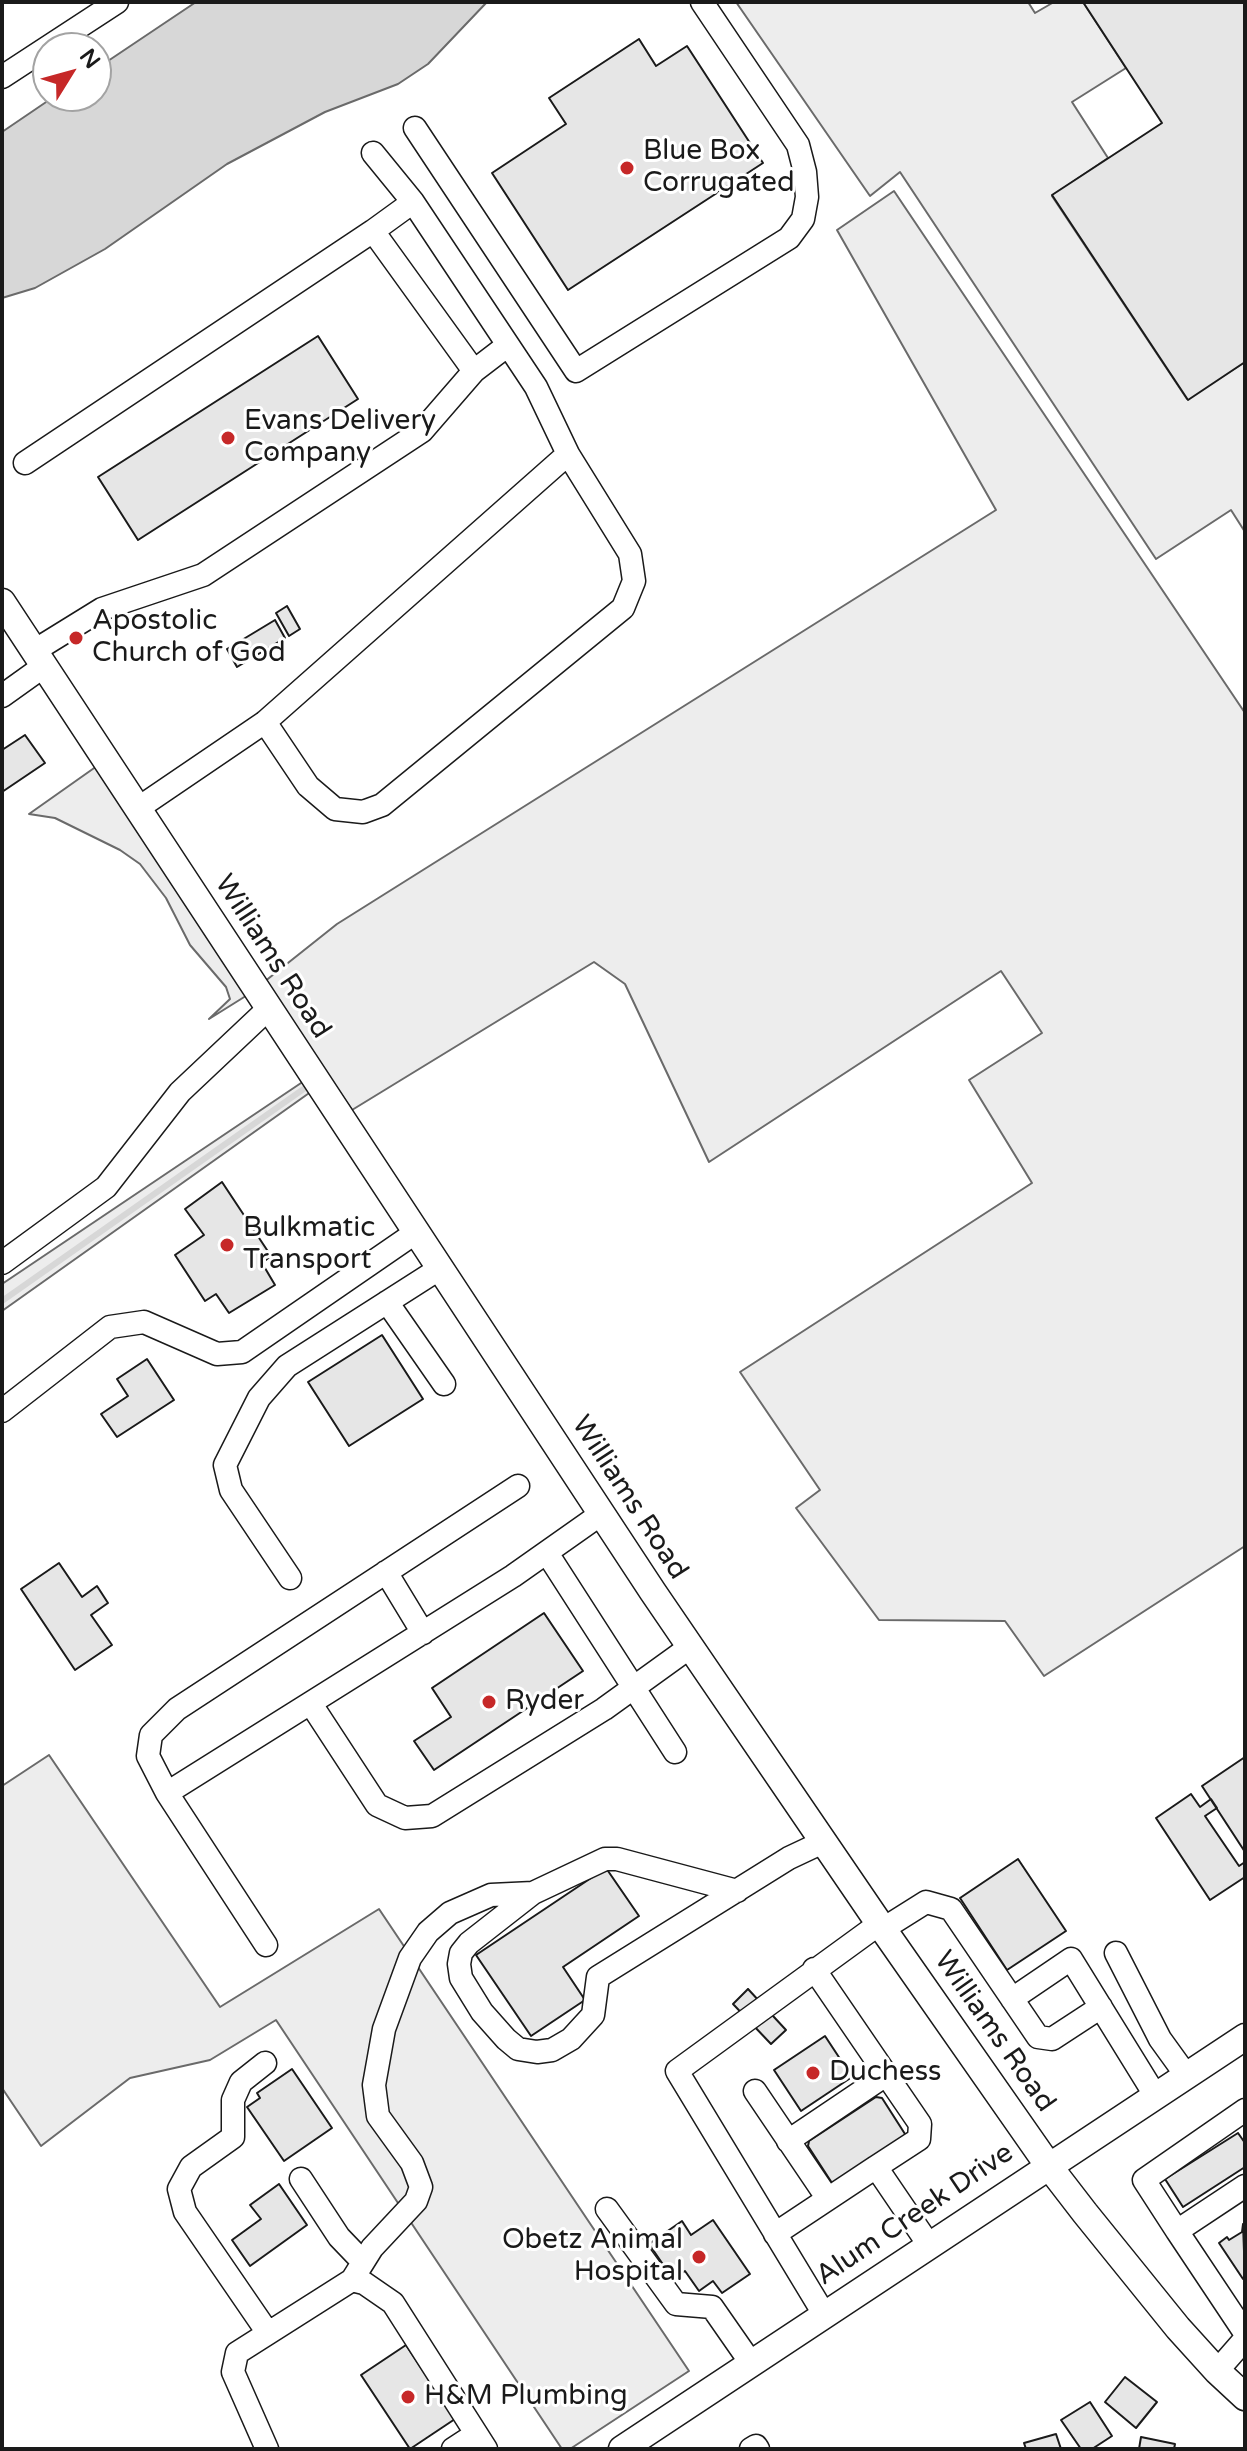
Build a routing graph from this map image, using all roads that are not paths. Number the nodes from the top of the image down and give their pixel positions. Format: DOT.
graph roads {
  1 [pos="117,2"];
  2 [pos="702,2"];
  3 [pos="2,77"];
  4 [pos="415,128"];
  5 [pos="373,153"];
  6 [pos="413,202"];
  7 [pos="373,231"];
  8 [pos="508,345"];
  9 [pos="474,371"];
  10 [pos="568,454"];
  11 [pos="25,463"];
  12 [pos="2,602"];
  13 [pos="39,658"];
  14 [pos="2,696"];
  15 [pos="265,722"];
  16 [pos="137,809"];
  17 [pos="268,1009"];
  18 [pos="415,1233"];
  19 [pos="2,1263"];
  20 [pos="439,1269"];
  21 [pos="387,1302"];
  22 [pos="444,1384"];
  23 [pos="2,1411"];
  24 [pos="518,1486"];
  25 [pos="601,1514"];
  26 [pos="547,1553"];
  27 [pos="386,1572"];
  28 [pos="290,1578"];
  29 [pos="423,1633"];
  30 [pos="690,1647"];
  31 [pos="633,1687"];
  32 [pos="311,1704"];
  33 [pos="675,1752"];
  34 [pos="167,1793"];
  35 [pos="823,1842"];
  36 [pos="737,1891"];
  37 [pos="533,1893"];
  38 [pos="881,1926"];
  39 [pos="266,1945"];
  40 [pos="1116,1953"];
  41 [pos="814,1969"];
  42 [pos="1012,1999"];
  43 [pos="1101,2007"];
  44 [pos="1241,2047"];
  45 [pos="265,2063"];
  46 [pos="886,2075"];
  47 [pos="1186,2075"];
  48 [pos="755,2091"];
  49 [pos="1155,2095"];
  50 [pos="1245,2110"];
  51 [pos="788,2141"];
  52 [pos="1048,2165"];
  53 [pos="876,2167"];
  54 [pos="301,2179"];
  55 [pos="1245,2186"];
  56 [pos="828,2199"];
  57 [pos="607,2209"];
  58 [pos="1177,2231"];
  59 [pos="775,2234"];
  60 [pos="929,2245"];
  61 [pos="358,2271"];
  62 [pos="824,2314"];
  63 [pos="268,2333"];
  64 [pos="1245,2336"];
  65 [pos="751,2363"];
  66 [pos="1217,2371"];
  67 [pos="1245,2397"];
  68 [pos="481,2441"];
  69 [pos="267,2449"];
  70 [pos="453,2449"];
  71 [pos="622,2449"];
  72 [pos="751,2449"];
  73 [pos="758,2449"];
  1 -- 3 [label="street"];
  2 -- 4 [label="street"];
  5 -- 6 [label="street"];
  6 -- 7 [label="street"];
  6 -- 8 [label="street"];
  7 -- 9 [label="street"];
  7 -- 11 [label="street"];
  8 -- 9 [label="street"];
  8 -- 10 [label="street"];
  9 -- 13 [label="street"];
  10 -- 15 [label="street"];
  10 -- 15 [label="street"];
  12 -- 13 [label="main road, Williams Road"];
  13 -- 14 [label="street"];
  13 -- 16 [label="main road, Williams Road"];
  15 -- 16 [label="street"];
  16 -- 17 [label="main road, Williams Road"];
  17 -- 18 [label="main road, Williams Road"];
  17 -- 19 [label="street"];
  18 -- 20 [label="main road, Williams Road"];
  18 -- 23 [label="street"];
  20 -- 21 [label="street"];
  20 -- 25 [label="main road, Williams Road"];
  21 -- 22 [label="street"];
  21 -- 28 [label="street"];
  24 -- 27 [label="street"];
  25 -- 26 [label="street"];
  25 -- 30 [label="main road, Williams Road"];
  26 -- 29 [label="street"];
  26 -- 31 [label="street"];
  27 -- 29 [label="street"];
  27 -- 34 [label="street"];
  29 -- 32 [label="street"];
  30 -- 31 [label="street"];
  30 -- 35 [label="main road, Williams Road"];
  31 -- 32 [label="street"];
  31 -- 33 [label="street"];
  32 -- 34 [label="street"];
  34 -- 39 [label="street"];
  35 -- 36 [label="street"];
  35 -- 38 [label="main road, Williams Road"];
  36 -- 37 [label="street"];
  36 -- 37 [label="street"];
  37 -- 61 [label="street"];
  38 -- 41 [label="street"];
  38 -- 42 [label="street"];
  38 -- 52 [label="main road, Williams Road"];
  40 -- 47 [label="street"];
  41 -- 46 [label="street"];
  41 -- 59 [label="street"];
  42 -- 43 [label="street"];
  42 -- 43 [label="street"];
  43 -- 49 [label="street"];
  44 -- 47 [label="main road, Alum Creek Drive"];
  45 -- 63 [label="street"];
  46 -- 51 [label="street"];
  46 -- 53 [label="street"];
  47 -- 49 [label="main road, Alum Creek Drive"];
  48 -- 51 [label="street"];
  49 -- 52 [label="main road, Alum Creek Drive"];
  50 -- 58 [label="street"];
  51 -- 56 [label="street"];
  52 -- 60 [label="main road, Alum Creek Drive"];
  52 -- 66 [label="main road, Williams Road"];
  53 -- 56 [label="street"];
  53 -- 60 [label="street"];
  54 -- 61 [label="street"];
  55 -- 58 [label="street"];
  56 -- 59 [label="street"];
  57 -- 65 [label="street"];
  58 -- 64 [label="street"];
  59 -- 62 [label="street"];
  60 -- 62 [label="main road, Alum Creek Drive"];
  61 -- 63 [label="street"];
  61 -- 68 [label="street"];
  62 -- 65 [label="main road, Alum Creek Drive"];
  63 -- 69 [label="street"];
  64 -- 66 [label="street"];
  65 -- 71 [label="main road, Alum Creek Drive"];
  66 -- 67 [label="main road, Williams Road"];
  68 -- 70 [label="street"];
  72 -- 73 [label="street"];
}
